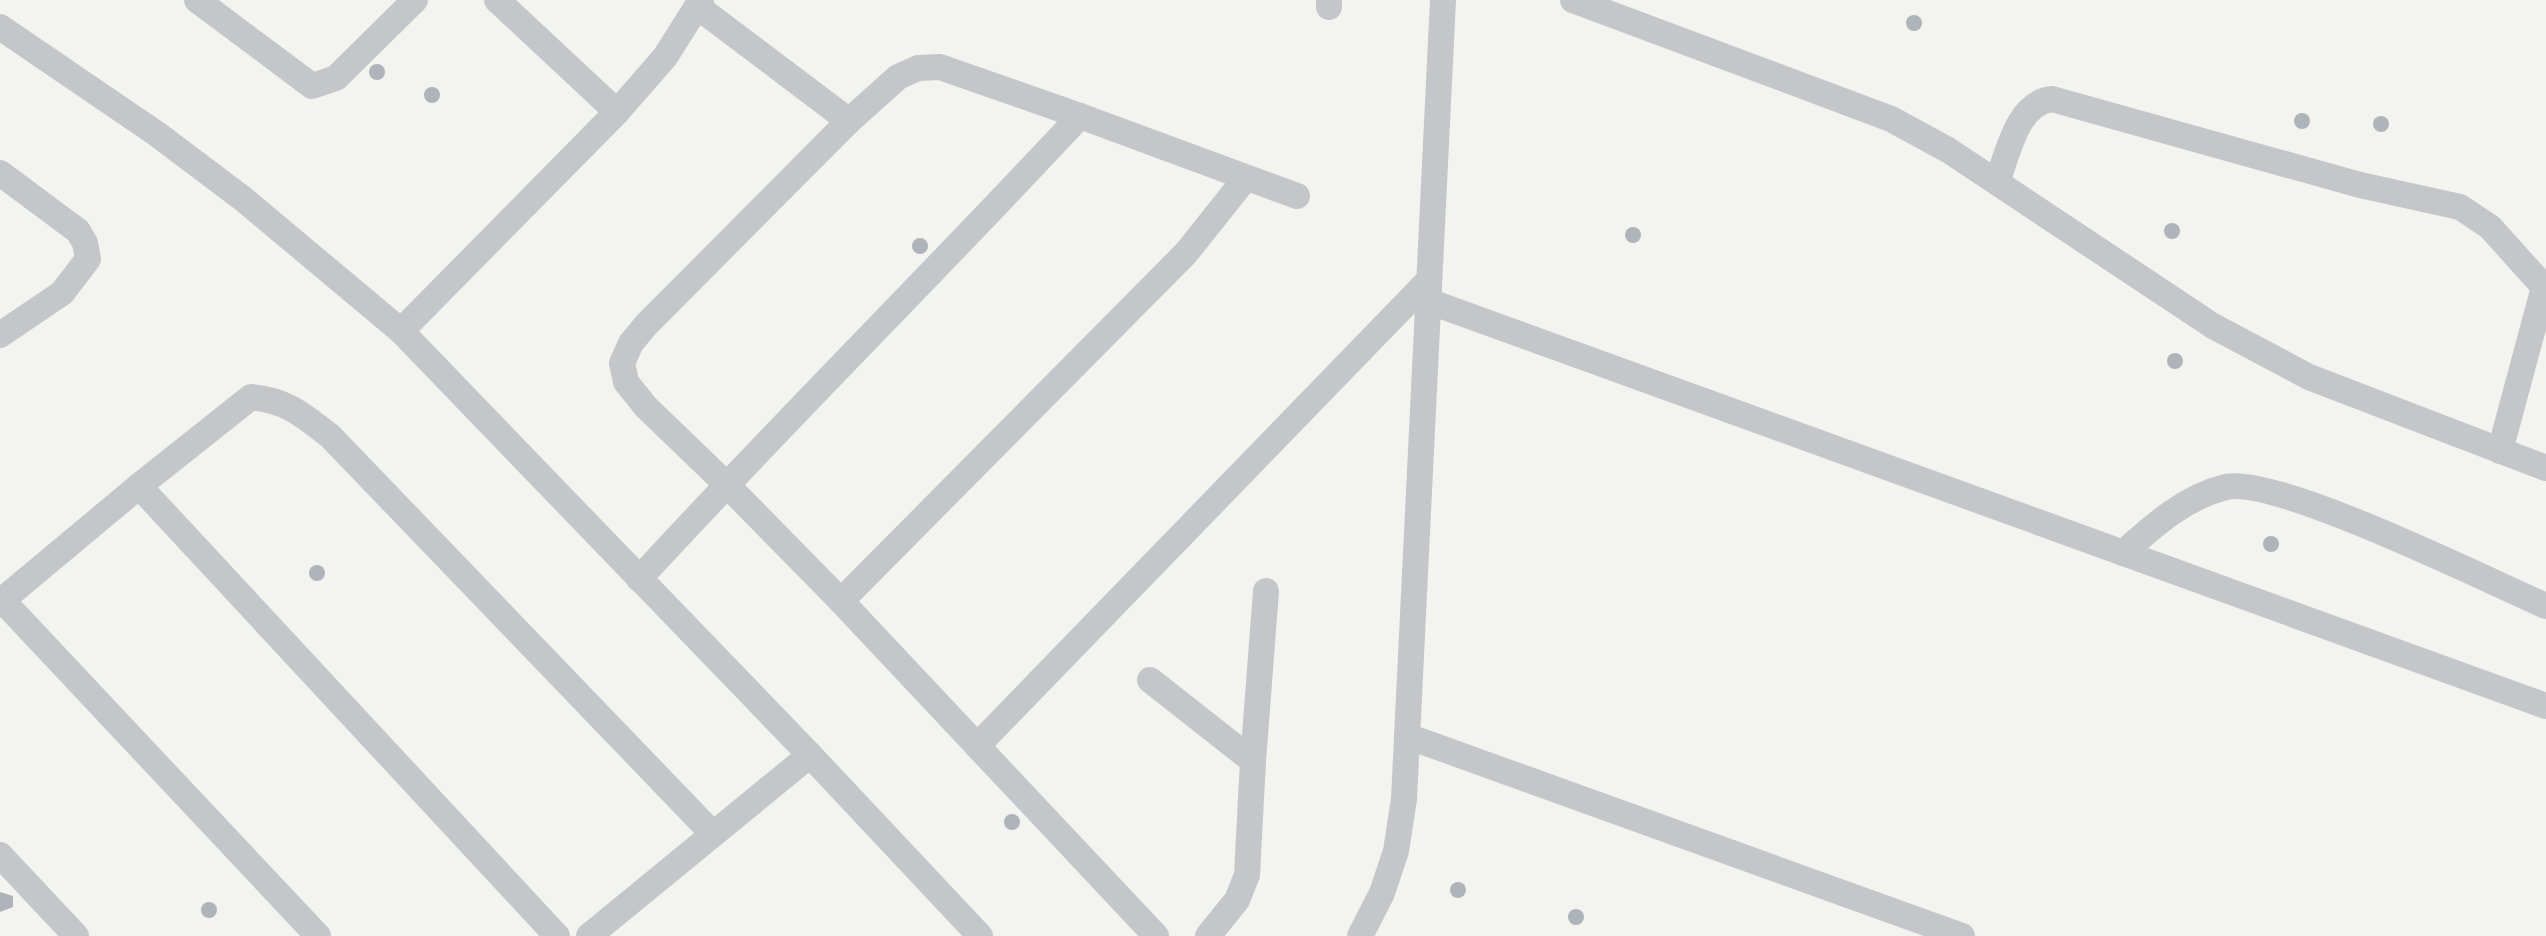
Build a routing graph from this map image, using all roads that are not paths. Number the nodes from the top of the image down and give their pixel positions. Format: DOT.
graph roads {
  1 [pos="197,0"];
  2 [pos="415,0"];
  3 [pos="497,0"];
  4 [pos="1443,0"];
  5 [pos="1573,0"];
  6 [pos="700,4"];
  7 [pos="0,27"];
  8 [pos="617,112"];
  9 [pos="1080,116"];
  10 [pos="849,121"];
  11 [pos="0,173"];
  12 [pos="1245,179"];
  13 [pos="1997,182"];
  14 [pos="1297,196"];
  15 [pos="2545,288"];
  16 [pos="1429,290"];
  17 [pos="401,331"];
  18 [pos="0,335"];
  19 [pos="2500,451"];
  20 [pos="2546,468"];
  21 [pos="726,484"];
  22 [pos="139,486"];
  23 [pos="2123,553"];
  24 [pos="639,579"];
  25 [pos="1266,591"];
  26 [pos="1,601"];
  27 [pos="841,601"];
  28 [pos="2546,606"];
  29 [pos="1150,680"];
  30 [pos="2546,706"];
  31 [pos="1407,736"];
  32 [pos="977,746"];
  33 [pos="810,755"];
  34 [pos="1253,761"];
  35 [pos="713,834"];
  36 [pos="0,855"];
  37 [pos="76,936"];
  38 [pos="318,936"];
  39 [pos="557,936"];
  40 [pos="589,936"];
  41 [pos="980,936"];
  42 [pos="1156,936"];
  43 [pos="1208,936"];
  44 [pos="1360,936"];
  45 [pos="1962,936"];
  1 -- 2 [label="street"];
  3 -- 8 [label="street"];
  4 -- 16 [label="street"];
  5 -- 13 [label="street"];
  6 -- 8 [label="street"];
  6 -- 10 [label="street"];
  7 -- 17 [label="street"];
  8 -- 17 [label="street"];
  9 -- 10 [label="street"];
  9 -- 12 [label="street"];
  9 -- 21 [label="street"];
  10 -- 21 [label="street"];
  11 -- 18 [label="street"];
  12 -- 14 [label="street"];
  12 -- 27 [label="street"];
  13 -- 15 [label="street"];
  13 -- 19 [label="street"];
  15 -- 19 [label="street"];
  16 -- 23 [label="street"];
  16 -- 31 [label="street"];
  16 -- 32 [label="street"];
  17 -- 24 [label="street"];
  19 -- 20 [label="street"];
  21 -- 24 [label="street"];
  21 -- 27 [label="street"];
  22 -- 26 [label="street"];
  22 -- 35 [label="street"];
  22 -- 39 [label="street"];
  23 -- 28 [label="street"];
  23 -- 30 [label="street"];
  24 -- 33 [label="street"];
  25 -- 34 [label="street"];
  26 -- 38 [label="street"];
  27 -- 32 [label="street"];
  29 -- 34 [label="street"];
  31 -- 44 [label="street"];
  31 -- 45 [label="street"];
  32 -- 42 [label="street"];
  33 -- 35 [label="street"];
  33 -- 41 [label="street"];
  34 -- 43 [label="street"];
  35 -- 40 [label="street"];
  36 -- 37 [label="street"];
}
